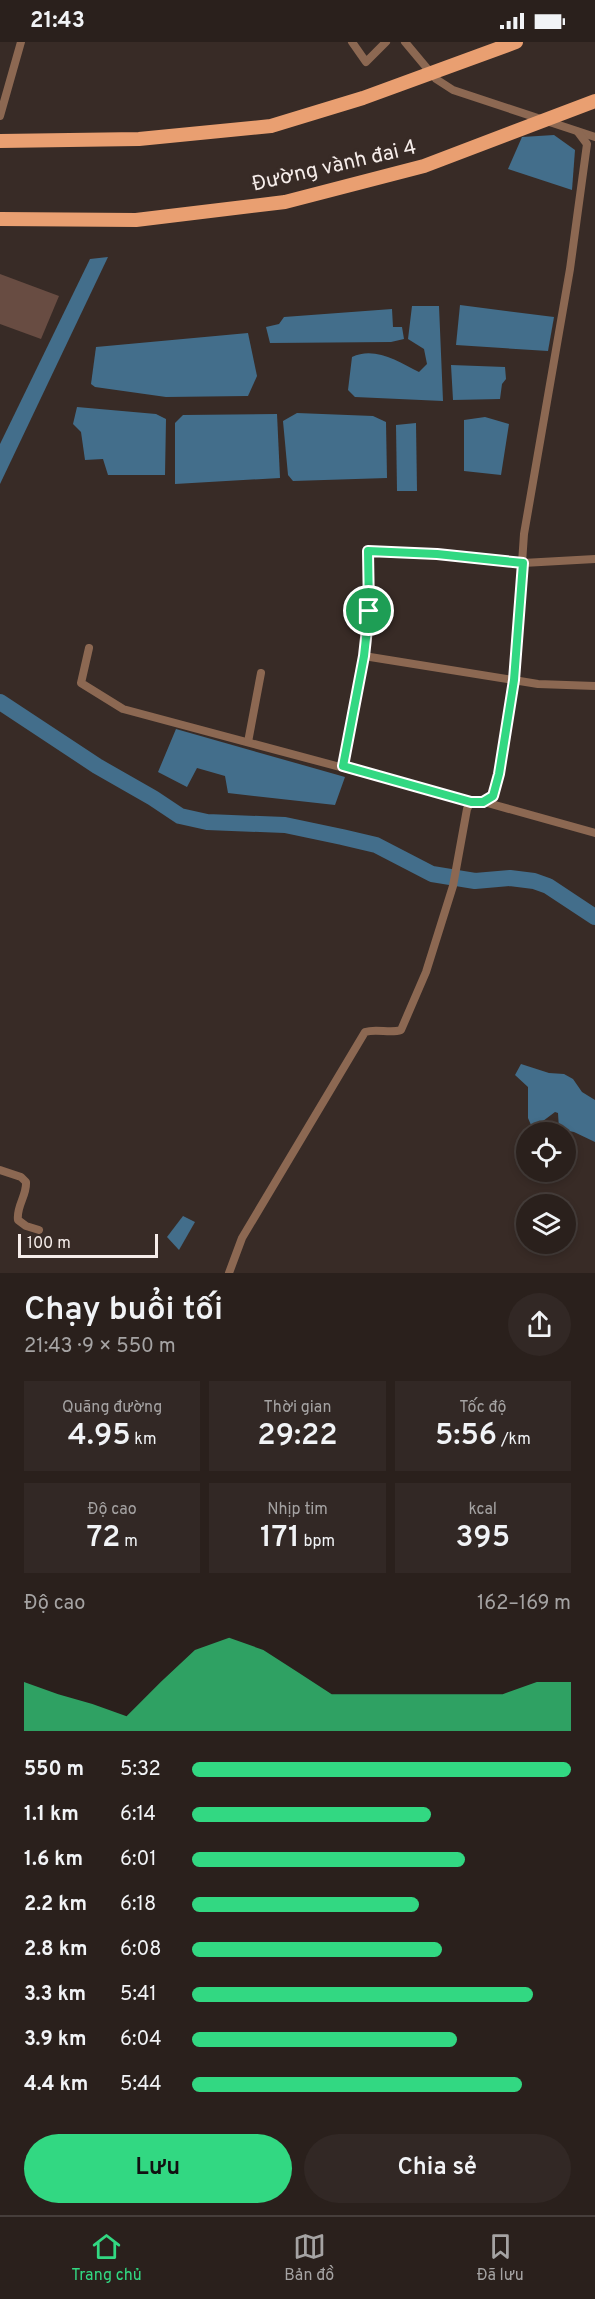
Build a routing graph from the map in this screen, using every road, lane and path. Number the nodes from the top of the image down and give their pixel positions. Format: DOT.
graph roads {
  1 [pos="21,42"];
  2 [pos="352,42"];
  3 [pos="386,42"];
  4 [pos="405,42"];
  5 [pos="516,42"];
  6 [pos="432,74"];
  7 [pos="595,101"];
  8 [pos="0,116"];
  9 [pos="544,120"];
  10 [pos="578,132"];
  11 [pos="595,137"];
  12 [pos="0,141"];
  13 [pos="0,219"];
  14 [pos="595,559"];
  15 [pos="523,563"];
  16 [pos="89,648"];
  17 [pos="364,656"];
  18 [pos="261,673"];
  19 [pos="514,680"];
  20 [pos="595,686"];
  21 [pos="248,742"];
  22 [pos="343,766"];
  23 [pos="471,802"];
  24 [pos="483,802"];
  25 [pos="595,833"];
  26 [pos="0,1170"];
  27 [pos="39,1230"];
  28 [pos="229,1273"];
  1 -- 8 [label="street"];
  2 -- 3 [label="street"];
  4 -- 6 [label="street"];
  5 -- 6 [label="main road"];
  6 -- 9 [label="street"];
  6 -- 12 [label="main road"];
  7 -- 9 [label="main road, Đường vành đai 4"];
  9 -- 10 [label="street"];
  9 -- 13 [label="main road, Đường vành đai 4"];
  10 -- 11 [label="street"];
  10 -- 15 [label="street"];
  14 -- 15 [label="street"];
  15 -- 17 [label="street"];
  15 -- 19 [label="street"];
  16 -- 21 [label="street"];
  17 -- 19 [label="street"];
  17 -- 22 [label="street"];
  18 -- 21 [label="street"];
  19 -- 20 [label="street"];
  19 -- 24 [label="street"];
  21 -- 22 [label="street"];
  22 -- 23 [label="street"];
  23 -- 24 [label="street"];
  23 -- 28 [label="street"];
  24 -- 25 [label="street"];
  26 -- 27 [label="street"];
}
